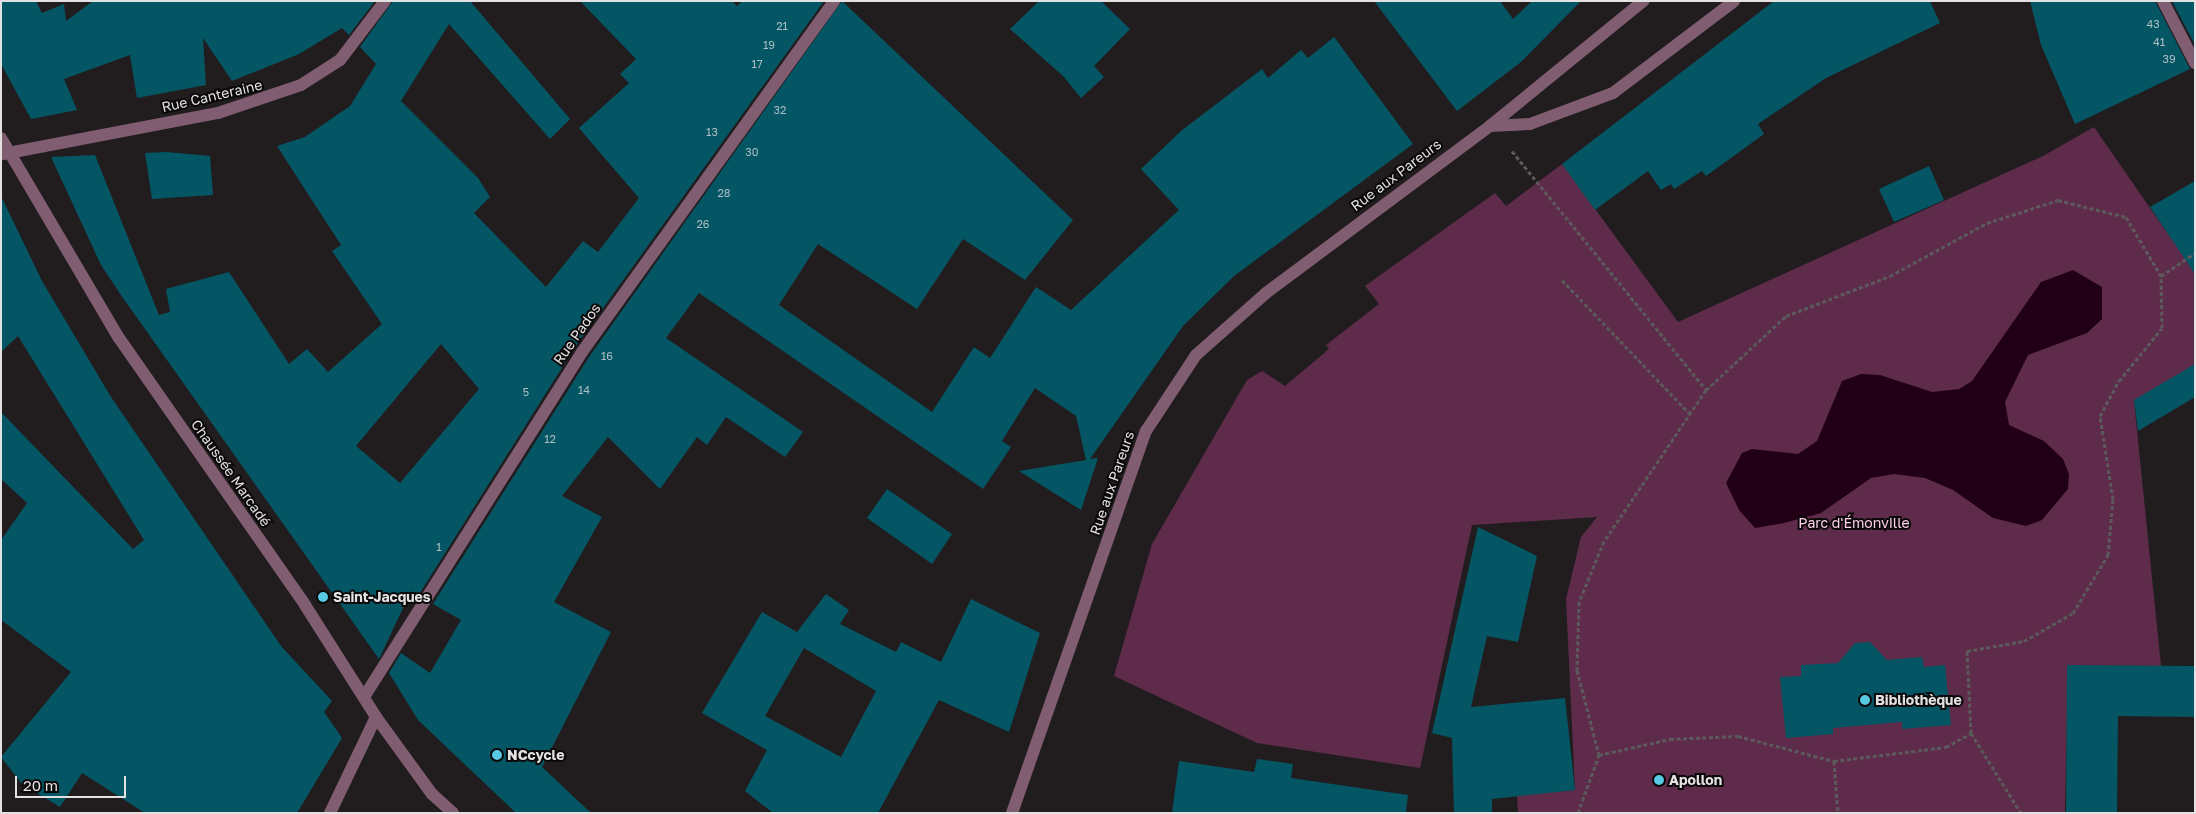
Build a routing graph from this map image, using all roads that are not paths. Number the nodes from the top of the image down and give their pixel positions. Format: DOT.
graph roads {
  1 [pos="385,1"];
  2 [pos="834,1"];
  3 [pos="1643,1"];
  4 [pos="1734,1"];
  5 [pos="2163,1"];
  6 [pos="2195,64"];
  7 [pos="1490,126"];
  8 [pos="1,138"];
  9 [pos="5,153"];
  10 [pos="364,697"];
  11 [pos="376,717"];
  12 [pos="330,813"];
  13 [pos="453,813"];
  14 [pos="1012,813"];
  1 -- 9 [label="street, Rue Canteraine"];
  2 -- 10 [label="street, Rue Pados"];
  3 -- 7 [label="street, Rue aux Pareurs"];
  4 -- 7 [label="street"];
  5 -- 6 [label="street"];
  7 -- 14 [label="street, Rue aux Pareurs"];
  8 -- 9 [label="street, Chaussée Marcadé"];
  9 -- 10 [label="street, Chaussée Marcadé"];
  10 -- 11 [label="street, Chaussée Marcadé"];
  11 -- 12 [label="street"];
  11 -- 13 [label="street, Chaussée Marcadé"];
}
